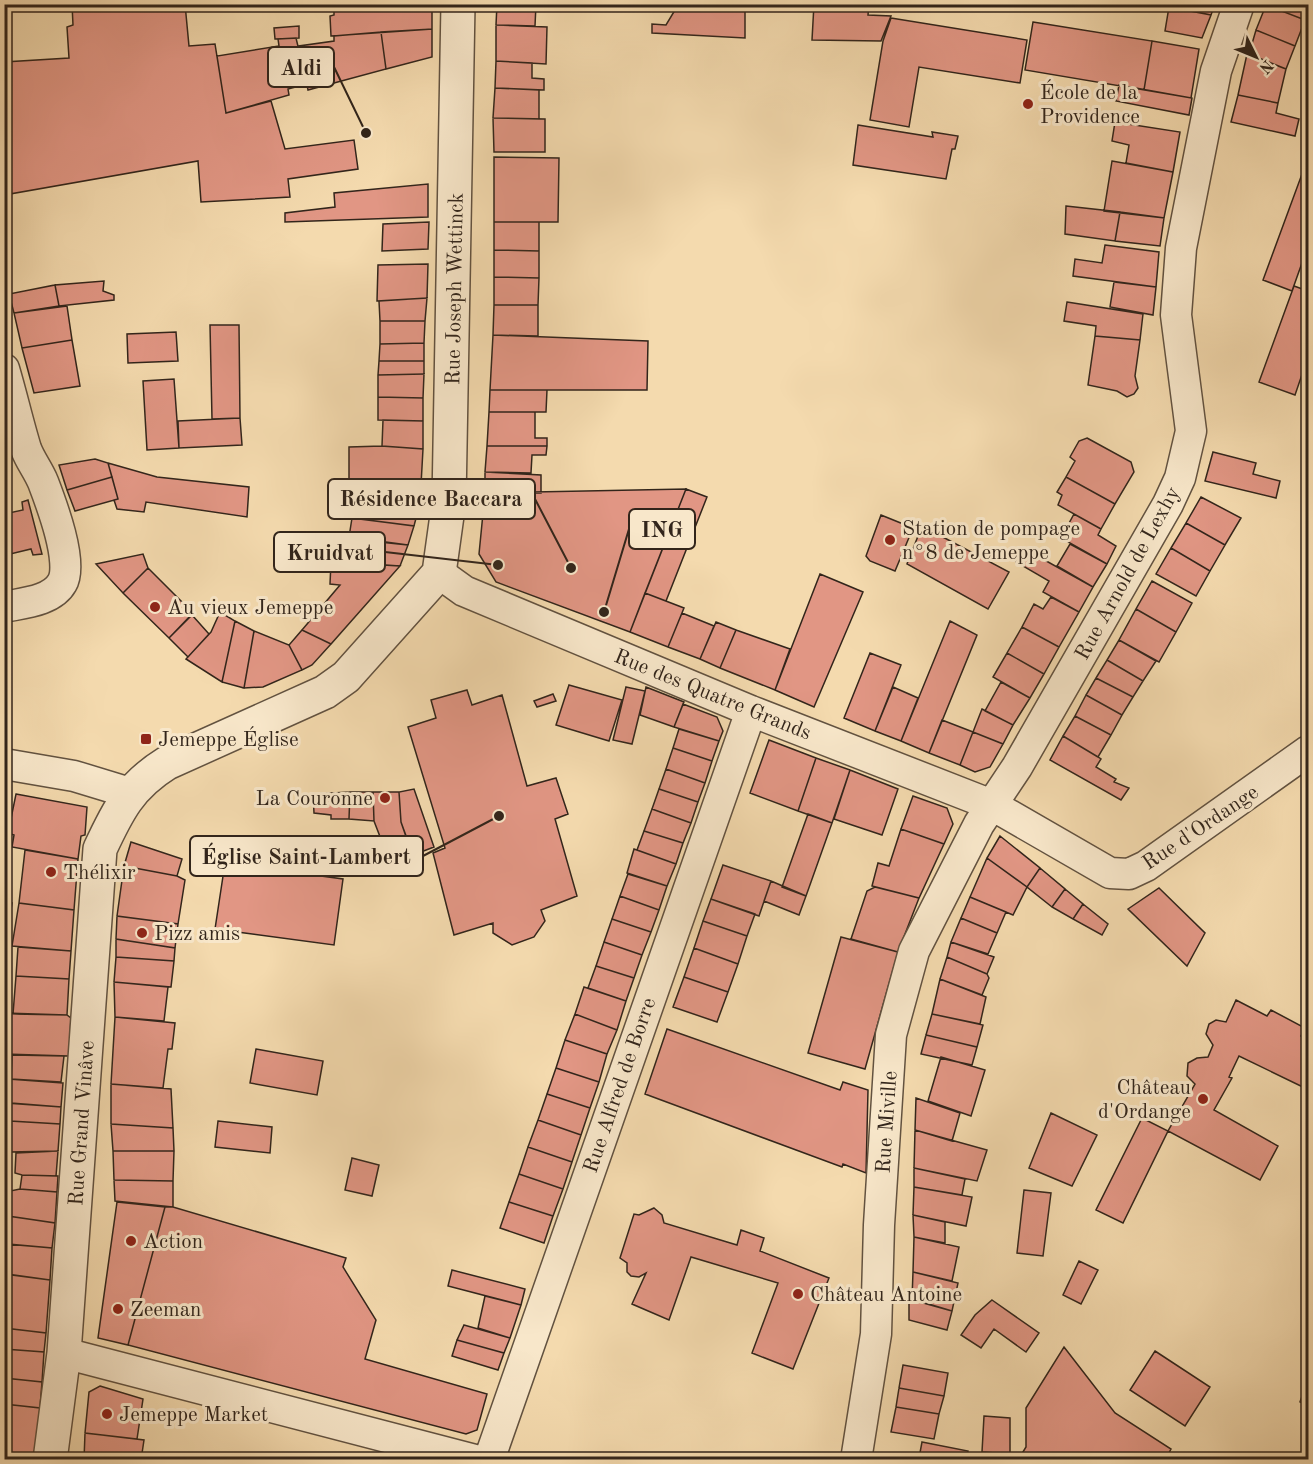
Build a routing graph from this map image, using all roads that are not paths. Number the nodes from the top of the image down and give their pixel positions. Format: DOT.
graph roads {
  1 [pos="458,4"];
  2 [pos="1239,4"];
  3 [pos="4,369"];
  4 [pos="439,573"];
  5 [pos="4,607"];
  6 [pos="751,711"];
  7 [pos="1308,752"];
  8 [pos="4,764"];
  9 [pos="130,793"];
  10 [pos="992,805"];
  11 [pos="64,1353"];
  12 [pos="50,1460"];
  13 [pos="475,1460"];
  14 [pos="489,1460"];
  15 [pos="856,1460"];
  1 -- 4 [label="street, Rue Joseph Wettinck"];
  2 -- 10 [label="street, Rue Arnold de Lexhy"];
  3 -- 5 [label="street"];
  4 -- 6 [label="street, Rue des Quatre Grands"];
  4 -- 9 [label="street, Rue Grand Vinâve"];
  6 -- 10 [label="street, Rue des Quatre Grands"];
  6 -- 14 [label="street, Rue Alfred de Borre"];
  7 -- 10 [label="street, Rue d'Ordange"];
  8 -- 9 [label="street"];
  9 -- 11 [label="street, Rue Grand Vinâve"];
  10 -- 15 [label="street, Rue Miville"];
  11 -- 12 [label="street, Rue Grand Vinâve"];
  11 -- 13 [label="street"];
}
